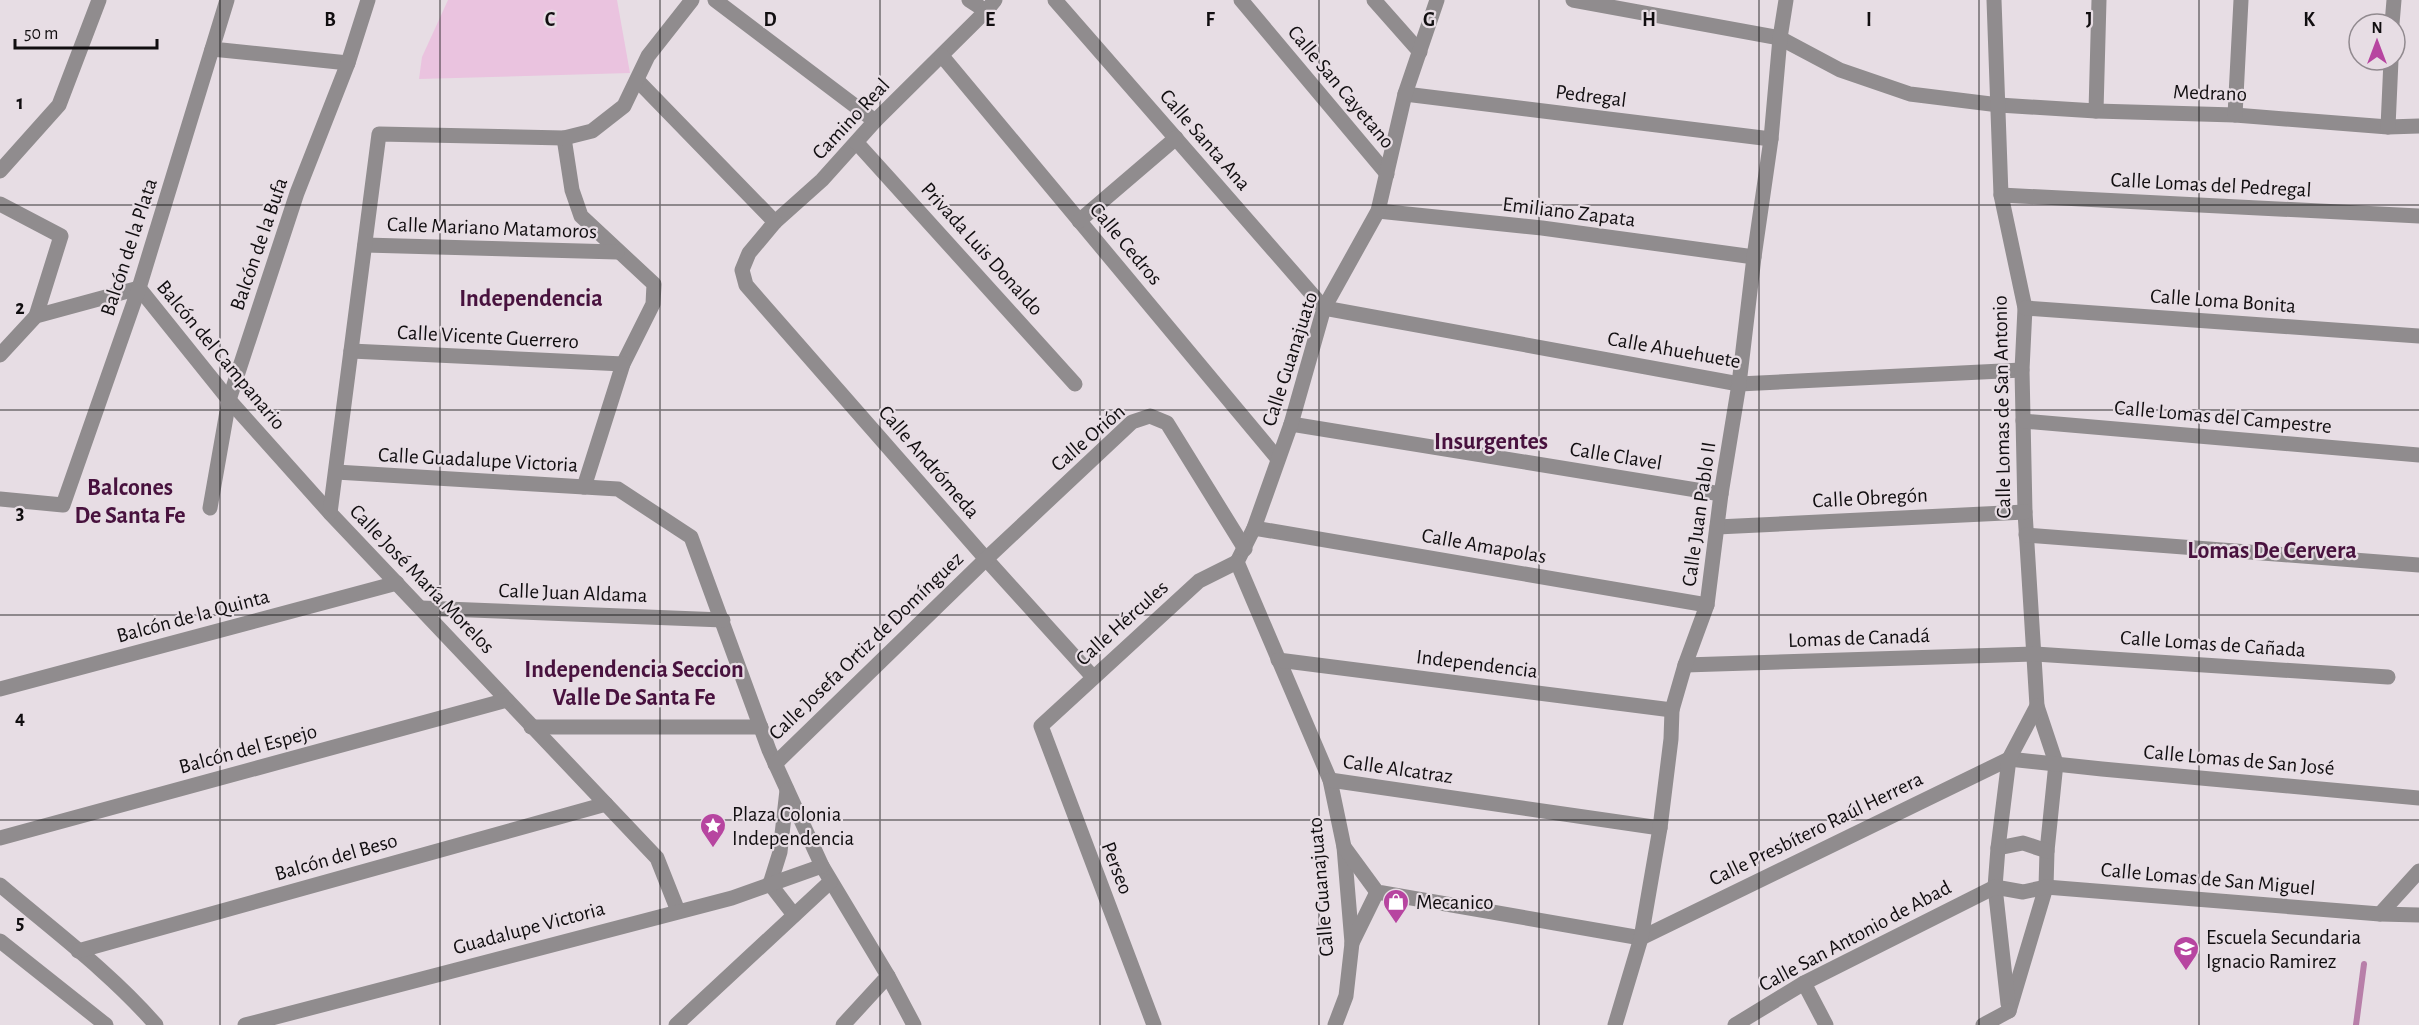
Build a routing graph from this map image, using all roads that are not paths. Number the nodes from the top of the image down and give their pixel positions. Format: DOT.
graph roads {
  1 [pos="99,0"];
  2 [pos="226,0"];
  3 [pos="368,0"];
  4 [pos="715,0"];
  5 [pos="969,0"];
  6 [pos="1055,0"];
  7 [pos="1241,0"];
  8 [pos="1374,0"];
  9 [pos="1437,0"];
  10 [pos="1573,0"];
  11 [pos="1786,0"];
  12 [pos="1994,0"];
  13 [pos="2099,0"];
  14 [pos="2241,0"];
  15 [pos="685,3"];
  16 [pos="991,5"];
  17 [pos="1780,39"];
  18 [pos="212,49"];
  19 [pos="1420,52"];
  20 [pos="942,56"];
  21 [pos="348,63"];
  22 [pos="2390,72"];
  23 [pos="638,80"];
  24 [pos="1405,94"];
  25 [pos="1999,105"];
  26 [pos="2096,111"];
  27 [pos="2235,115"];
  28 [pos="875,121"];
  29 [pos="2419,126"];
  30 [pos="2388,127"];
  31 [pos="564,138"];
  32 [pos="1176,138"];
  33 [pos="1771,139"];
  34 [pos="857,142"];
  35 [pos="0,171"];
  36 [pos="1387,174"];
  37 [pos="2001,195"];
  38 [pos="0,204"];
  39 [pos="1378,211"];
  40 [pos="2419,216"];
  41 [pos="1079,221"];
  42 [pos="775,222"];
  43 [pos="365,245"];
  44 [pos="617,252"];
  45 [pos="1754,257"];
  46 [pos="742,270"];
  47 [pos="139,288"];
  48 [pos="1324,308"];
  49 [pos="2025,308"];
  50 [pos="36,316"];
  51 [pos="2419,336"];
  52 [pos="351,351"];
  53 [pos="0,355"];
  54 [pos="623,364"];
  55 [pos="2022,370"];
  56 [pos="1075,384"];
  57 [pos="1739,384"];
  58 [pos="229,400"];
  59 [pos="2024,422"];
  60 [pos="1291,424"];
  61 [pos="2419,455"];
  62 [pos="1278,459"];
  63 [pos="336,472"];
  64 [pos="584,487"];
  65 [pos="1721,494"];
  66 [pos="0,500"];
  67 [pos="210,508"];
  68 [pos="2025,512"];
  69 [pos="330,513"];
  70 [pos="1717,527"];
  71 [pos="1254,528"];
  72 [pos="2026,535"];
  73 [pos="1241,555"];
  74 [pos="986,559"];
  75 [pos="2419,565"];
  76 [pos="397,583"];
  77 [pos="1707,605"];
  78 [pos="421,608"];
  79 [pos="723,620"];
  80 [pos="2035,654"];
  81 [pos="1278,660"];
  82 [pos="1685,665"];
  83 [pos="1093,677"];
  84 [pos="2388,677"];
  85 [pos="0,689"];
  86 [pos="507,700"];
  87 [pos="2037,706"];
  88 [pos="1672,710"];
  89 [pos="1041,726"];
  90 [pos="531,727"];
  91 [pos="761,727"];
  92 [pos="2009,759"];
  93 [pos="2056,763"];
  94 [pos="775,764"];
  95 [pos="1330,780"];
  96 [pos="787,790"];
  97 [pos="2419,798"];
  98 [pos="606,804"];
  99 [pos="1660,828"];
  100 [pos="0,838"];
  101 [pos="1344,847"];
  102 [pos="1998,848"];
  103 [pos="2047,851"];
  104 [pos="822,866"];
  105 [pos="2419,871"];
  106 [pos="830,882"];
  107 [pos="770,884"];
  108 [pos="0,885"];
  109 [pos="1995,887"];
  110 [pos="2046,887"];
  111 [pos="1377,892"];
  112 [pos="678,911"];
  113 [pos="2380,914"];
  114 [pos="794,915"];
  115 [pos="2419,915"];
  116 [pos="1641,938"];
  117 [pos="0,941"];
  118 [pos="1352,943"];
  119 [pos="78,951"];
  120 [pos="888,976"];
  121 [pos="1804,983"];
  122 [pos="2009,1011"];
  123 [pos="106,1025"];
  124 [pos="156,1025"];
  125 [pos="245,1025"];
  126 [pos="676,1025"];
  127 [pos="843,1025"];
  128 [pos="914,1025"];
  129 [pos="1154,1025"];
  130 [pos="1335,1025"];
  131 [pos="1616,1025"];
  132 [pos="1735,1025"];
  133 [pos="1826,1025"];
  134 [pos="1983,1025"];
  1 -- 35 [label="street"];
  2 -- 18 [label="street, Balcón de la Plata"];
  3 -- 21 [label="street, Balcón de la Bufa"];
  4 -- 28 [label="street"];
  5 -- 16 [label="street"];
  6 -- 32 [label="street, Calle Santa Ana"];
  7 -- 36 [label="street, Calle San Cayetano"];
  8 -- 19 [label="street"];
  9 -- 19 [label="street, Calle Guanajuato"];
  10 -- 17 [label="street, Medrano"];
  11 -- 17 [label="street, Calle Juan Pablo II"];
  12 -- 25 [label="street, Calle Lomas de San Antonio"];
  13 -- 26 [label="street"];
  14 -- 27 [label="street"];
  15 -- 23 [label="street"];
  16 -- 20 [label="street, Camino Real"];
  17 -- 25 [label="street, Medrano"];
  17 -- 33 [label="street, Calle Juan Pablo II"];
  18 -- 21 [label="street"];
  18 -- 47 [label="street, Balcón de la Plata"];
  19 -- 24 [label="street, Calle Guanajuato"];
  20 -- 28 [label="street, Camino Real"];
  20 -- 41 [label="street, Calle Cedros"];
  21 -- 58 [label="street, Balcón de la Bufa"];
  22 -- 30 [label="street"];
  23 -- 31 [label="street"];
  23 -- 42 [label="street"];
  24 -- 33 [label="street, Pedregal"];
  24 -- 36 [label="street, Calle Guanajuato"];
  25 -- 26 [label="street, Medrano"];
  25 -- 37 [label="street, Calle Lomas de San Antonio"];
  26 -- 27 [label="street, Medrano"];
  27 -- 30 [label="street, Medrano"];
  28 -- 34 [label="street, Camino Real"];
  29 -- 30 [label="street, Medrano"];
  31 -- 43 [label="street, Calle José María Morelos"];
  31 -- 44 [label="street"];
  32 -- 41 [label="street"];
  32 -- 48 [label="street, Calle Santa Ana"];
  33 -- 45 [label="street, Calle Juan Pablo II"];
  34 -- 42 [label="street, Camino Real"];
  34 -- 56 [label="street, Privada Luis Donaldo"];
  36 -- 39 [label="street, Calle Guanajuato"];
  37 -- 40 [label="street, Calle Lomas del Pedregal"];
  37 -- 49 [label="street, Calle Lomas de San Antonio"];
  38 -- 50 [label="street"];
  39 -- 45 [label="street, Emiliano Zapata"];
  39 -- 48 [label="street, Calle Guanajuato"];
  41 -- 62 [label="street, Calle Cedros"];
  42 -- 46 [label="street, Camino Real"];
  43 -- 44 [label="street, Calle Mariano Matamoros"];
  43 -- 52 [label="street, Calle José María Morelos"];
  44 -- 54 [label="street"];
  45 -- 57 [label="street, Calle Juan Pablo II"];
  46 -- 74 [label="street, Calle Andrómeda"];
  47 -- 50 [label="street, Balcón del Campanario"];
  47 -- 58 [label="street, Balcón del Campanario"];
  47 -- 66 [label="street, Balcón de la Plata"];
  48 -- 57 [label="street, Calle Ahuehuete"];
  48 -- 60 [label="street, Calle Guanajuato"];
  49 -- 51 [label="street, Calle Loma Bonita"];
  49 -- 55 [label="street, Calle Lomas de San Antonio"];
  50 -- 53 [label="street"];
  52 -- 54 [label="street, Calle Vicente Guerrero"];
  52 -- 63 [label="street, Calle José María Morelos"];
  54 -- 64 [label="street"];
  55 -- 57 [label="street, Calle Ahuehuete"];
  55 -- 59 [label="street, Calle Lomas de San Antonio"];
  57 -- 65 [label="street, Calle Juan Pablo II"];
  58 -- 67 [label="street, Balcón de la Bufa"];
  58 -- 69 [label="street, Balcón del Campanario"];
  59 -- 61 [label="street, Calle Lomas del Campestre"];
  59 -- 68 [label="street, Calle Lomas de San Antonio"];
  60 -- 62 [label="street, Calle Guanajuato"];
  60 -- 65 [label="street, Calle Clavel"];
  62 -- 71 [label="street, Calle Guanajuato"];
  63 -- 64 [label="street, Calle Guadalupe Victoria"];
  63 -- 69 [label="street, Calle José María Morelos"];
  64 -- 79 [label="street, Calle Guadalupe Victoria"];
  65 -- 70 [label="street, Calle Juan Pablo II"];
  68 -- 70 [label="street, Calle Obregón"];
  68 -- 72 [label="street, Calle Lomas de San Antonio"];
  69 -- 76 [label="street, Calle José María Morelos"];
  70 -- 77 [label="street, Calle Juan Pablo II"];
  71 -- 73 [label="street, Calle Guanajuato"];
  71 -- 77 [label="street, Calle Amapolas"];
  72 -- 75 [label="street"];
  72 -- 80 [label="street, Calle Lomas de San Antonio"];
  73 -- 74 [label="street, Calle Orión"];
  73 -- 81 [label="street, Calle Alcatraz"];
  73 -- 83 [label="street, Calle Hércules"];
  74 -- 83 [label="street, Calle Andrómeda"];
  74 -- 94 [label="street, Calle Josefa Ortiz de Domínguez"];
  76 -- 78 [label="street, Calle José María Morelos"];
  76 -- 85 [label="street, Balcón de la Quinta"];
  77 -- 82 [label="street, Calle Juan Pablo II"];
  78 -- 79 [label="street, Calle Juan Aldama"];
  78 -- 86 [label="street, Calle José María Morelos"];
  79 -- 91 [label="street"];
  80 -- 82 [label="street, Lomas de Canadá"];
  80 -- 84 [label="street, Calle Lomas de Cañada"];
  80 -- 87 [label="street, Calle Lomas de San Antonio"];
  81 -- 88 [label="street, Independencia"];
  81 -- 95 [label="street, Calle Alcatraz"];
  82 -- 88 [label="street, Calle Juan Pablo II"];
  83 -- 89 [label="street, Calle Hércules"];
  86 -- 90 [label="street, Calle José María Morelos"];
  86 -- 100 [label="street, Balcón del Espejo"];
  87 -- 92 [label="street"];
  87 -- 93 [label="street, Calle Lomas de San Antonio"];
  88 -- 99 [label="street, Calle Juan Pablo II"];
  89 -- 129 [label="street, Perseo"];
  90 -- 91 [label="street"];
  90 -- 98 [label="street, Calle José María Morelos"];
  91 -- 94 [label="street"];
  92 -- 93 [label="street, Calle Lomas de San José"];
  92 -- 102 [label="street"];
  92 -- 116 [label="street, Calle Presbítero Raúl Herrera"];
  93 -- 97 [label="street, Calle Lomas de San José"];
  93 -- 103 [label="street, Calle Lomas de San Antonio"];
  94 -- 96 [label="street"];
  95 -- 99 [label="street, Calle Alcatraz"];
  95 -- 101 [label="street, Calle Guanajuato"];
  96 -- 104 [label="street"];
  96 -- 107 [label="street"];
  98 -- 112 [label="street, Calle José María Morelos"];
  98 -- 119 [label="street, Balcón del Beso"];
  99 -- 116 [label="street, Calle Juan Pablo II"];
  101 -- 111 [label="street"];
  101 -- 118 [label="street, Calle Guanajuato"];
  102 -- 103 [label="street"];
  102 -- 109 [label="street"];
  103 -- 110 [label="street, Calle Lomas de San Antonio"];
  104 -- 106 [label="street"];
  104 -- 107 [label="street, Guadalupe Victoria"];
  105 -- 113 [label="street"];
  106 -- 114 [label="street"];
  106 -- 120 [label="street"];
  107 -- 112 [label="street, Guadalupe Victoria"];
  107 -- 114 [label="street"];
  108 -- 119 [label="street"];
  109 -- 110 [label="street, Calle Lomas de San Miguel"];
  109 -- 121 [label="street, Calle San Antonio de Abad"];
  109 -- 122 [label="street"];
  110 -- 113 [label="street, Calle Lomas de San Miguel"];
  110 -- 122 [label="street, Calle Lomas de San Antonio"];
  111 -- 116 [label="street"];
  111 -- 118 [label="street"];
  112 -- 125 [label="street, Guadalupe Victoria"];
  113 -- 115 [label="street, Calle Lomas de San Miguel"];
  114 -- 126 [label="street"];
  116 -- 131 [label="street, Calle Juan Pablo II"];
  117 -- 123 [label="street"];
  118 -- 130 [label="street, Calle Guanajuato"];
  119 -- 124 [label="street"];
  120 -- 127 [label="street"];
  120 -- 128 [label="street"];
  121 -- 132 [label="street, Calle San Antonio de Abad"];
  121 -- 133 [label="street"];
  122 -- 134 [label="street"];
}
